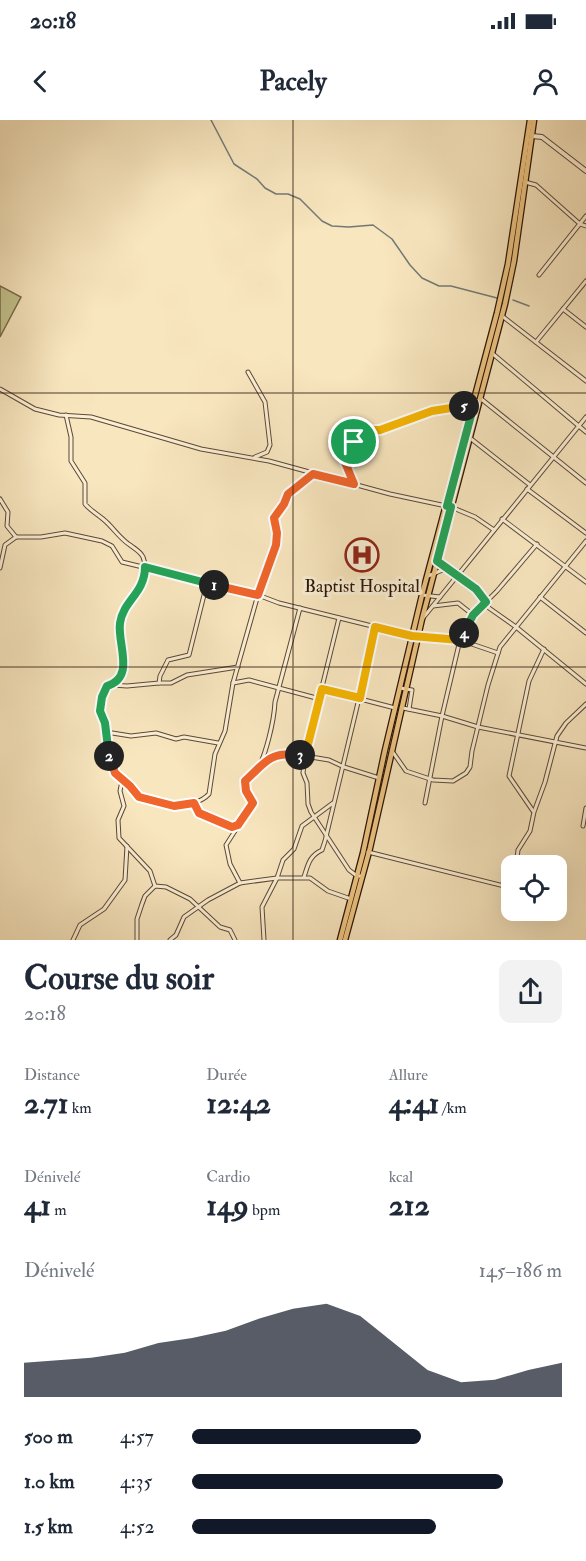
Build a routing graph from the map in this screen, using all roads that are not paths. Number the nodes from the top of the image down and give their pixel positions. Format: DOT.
graph roads {
  1 [pos="532,120"];
  2 [pos="530,136"];
  3 [pos="586,171"];
  4 [pos="525,182"];
  5 [pos="586,216"];
  6 [pos="580,224"];
  7 [pos="586,226"];
  8 [pos="539,275"];
  9 [pos="586,281"];
  10 [pos="563,309"];
  11 [pos="502,316"];
  12 [pos="586,327"];
  13 [pos="537,342"];
  14 [pos="493,354"];
  15 [pos="248,372"];
  16 [pos="586,381"];
  17 [pos="0,389"];
  18 [pos="480,398"];
  19 [pos="474,404"];
  20 [pos="66,415"];
  21 [pos="586,417"];
  22 [pos="579,426"];
  23 [pos="586,432"];
  24 [pos="470,437"];
  25 [pos="553,456"];
  26 [pos="254,458"];
  27 [pos="313,474"];
  28 [pos="586,483"];
  29 [pos="354,484"];
  30 [pos="528,487"];
  31 [pos="0,499"];
  32 [pos="449,507"];
  33 [pos="502,519"];
  34 [pos="494,530"];
  35 [pos="586,533"];
  36 [pos="16,537"];
  37 [pos="586,541"];
  38 [pos="537,544"];
  39 [pos="437,561"];
  40 [pos="566,566"];
  41 [pos="145,567"];
  42 [pos="0,568"];
  43 [pos="446,569"];
  44 [pos="434,572"];
  45 [pos="428,576"];
  46 [pos="457,577"];
  47 [pos="586,582"];
  48 [pos="207,583"];
  49 [pos="258,595"];
  50 [pos="425,595"];
  51 [pos="440,597"];
  52 [pos="540,597"];
  53 [pos="486,602"];
  54 [pos="433,606"];
  55 [pos="300,608"];
  56 [pos="473,615"];
  57 [pos="339,618"];
  58 [pos="422,619"];
  59 [pos="375,627"];
  60 [pos="516,627"];
  61 [pos="586,633"];
  62 [pos="415,636"];
  63 [pos="460,640"];
  64 [pos="544,649"];
  65 [pos="498,652"];
  66 [pos="238,667"];
  67 [pos="159,683"];
  68 [pos="233,683"];
  69 [pos="586,684"];
  70 [pos="110,685"];
  71 [pos="279,687"];
  72 [pos="403,688"];
  73 [pos="322,689"];
  74 [pos="360,698"];
  75 [pos="320,699"];
  76 [pos="586,704"];
  77 [pos="398,708"];
  78 [pos="409,709"];
  79 [pos="442,716"];
  80 [pos="478,727"];
  81 [pos="106,732"];
  82 [pos="518,734"];
  83 [pos="218,743"];
  84 [pos="555,743"];
  85 [pos="586,748"];
  86 [pos="391,751"];
  87 [pos="305,756"];
  88 [pos="344,767"];
  89 [pos="257,768"];
  90 [pos="379,778"];
  91 [pos="429,779"];
  92 [pos="123,780"];
  93 [pos="334,802"];
  94 [pos="194,803"];
  95 [pos="425,803"];
  96 [pos="586,808"];
  97 [pos="534,812"];
  98 [pos="315,815"];
  99 [pos="238,825"];
  100 [pos="583,826"];
  101 [pos="326,834"];
  102 [pos="127,846"];
  103 [pos="368,852"];
  104 [pos="518,855"];
  105 [pos="359,876"];
  106 [pos="304,877"];
  107 [pos="277,878"];
  108 [pos="240,883"];
  109 [pos="501,885"];
  110 [pos="154,886"];
  111 [pos="353,899"];
  112 [pos="198,907"];
  113 [pos="74,940"];
  114 [pos="137,940"];
  115 [pos="170,940"];
  116 [pos="236,940"];
  117 [pos="264,940"];
  118 [pos="340,940"];
  119 [pos="345,940"];
  1 -- 2 [label="main road"];
  2 -- 3 [label="street"];
  2 -- 4 [label="main road"];
  2 -- 19 [label="main road"];
  4 -- 6 [label="street"];
  4 -- 11 [label="main road"];
  5 -- 6 [label="street"];
  6 -- 7 [label="street"];
  6 -- 8 [label="street"];
  9 -- 10 [label="street"];
  10 -- 12 [label="street"];
  10 -- 13 [label="street"];
  11 -- 13 [label="street"];
  11 -- 14 [label="main road"];
  13 -- 16 [label="street"];
  14 -- 18 [label="main road"];
  14 -- 22 [label="street"];
  15 -- 26 [label="street"];
  17 -- 20 [label="street"];
  18 -- 24 [label="main road"];
  18 -- 25 [label="street"];
  19 -- 29 [label="street"];
  19 -- 32 [label="main road"];
  20 -- 26 [label="street"];
  20 -- 41 [label="street"];
  21 -- 22 [label="street"];
  22 -- 23 [label="street"];
  22 -- 25 [label="street"];
  24 -- 30 [label="street"];
  24 -- 32 [label="main road"];
  25 -- 28 [label="street"];
  25 -- 30 [label="street"];
  26 -- 27 [label="street"];
  27 -- 29 [label="street"];
  27 -- 49 [label="street"];
  29 -- 32 [label="street"];
  30 -- 33 [label="street"];
  30 -- 35 [label="street"];
  31 -- 36 [label="street"];
  32 -- 34 [label="street"];
  32 -- 39 [label="main road"];
  32 -- 45 [label="main road"];
  33 -- 34 [label="street"];
  33 -- 38 [label="street"];
  34 -- 46 [label="street"];
  36 -- 41 [label="street"];
  36 -- 42 [label="street"];
  37 -- 40 [label="street"];
  38 -- 40 [label="street"];
  38 -- 53 [label="street"];
  39 -- 43 [label="street"];
  39 -- 44 [label="main road"];
  40 -- 47 [label="street"];
  40 -- 52 [label="street"];
  41 -- 48 [label="street"];
  41 -- 70 [label="street"];
  43 -- 44 [label="street"];
  43 -- 46 [label="street"];
  44 -- 45 [label="street"];
  44 -- 50 [label="main road"];
  45 -- 50 [label="main road"];
  46 -- 51 [label="street"];
  46 -- 53 [label="street"];
  48 -- 49 [label="street"];
  48 -- 67 [label="street"];
  49 -- 55 [label="street"];
  49 -- 66 [label="street"];
  50 -- 51 [label="street"];
  50 -- 58 [label="main road"];
  50 -- 62 [label="main road"];
  51 -- 54 [label="street"];
  52 -- 60 [label="street"];
  52 -- 61 [label="street"];
  53 -- 56 [label="street"];
  53 -- 60 [label="street"];
  54 -- 56 [label="street"];
  54 -- 58 [label="street"];
  55 -- 57 [label="street"];
  55 -- 71 [label="street"];
  56 -- 63 [label="street"];
  57 -- 59 [label="street"];
  57 -- 73 [label="street"];
  58 -- 62 [label="main road"];
  59 -- 62 [label="street"];
  59 -- 74 [label="street"];
  60 -- 64 [label="street"];
  60 -- 65 [label="street"];
  62 -- 63 [label="street"];
  62 -- 72 [label="main road"];
  63 -- 65 [label="street"];
  63 -- 79 [label="street"];
  64 -- 69 [label="street"];
  64 -- 82 [label="street"];
  65 -- 80 [label="street"];
  66 -- 67 [label="street"];
  66 -- 68 [label="street"];
  67 -- 70 [label="street"];
  68 -- 71 [label="street"];
  68 -- 83 [label="street"];
  70 -- 81 [label="street"];
  71 -- 75 [label="street"];
  71 -- 89 [label="street"];
  72 -- 77 [label="main road"];
  72 -- 78 [label="street"];
  73 -- 74 [label="street"];
  73 -- 75 [label="street"];
  74 -- 77 [label="street"];
  74 -- 88 [label="street"];
  75 -- 87 [label="street"];
  76 -- 84 [label="street"];
  77 -- 78 [label="street"];
  77 -- 86 [label="main road"];
  77 -- 90 [label="main road"];
  78 -- 79 [label="street"];
  79 -- 80 [label="street"];
  79 -- 91 [label="street"];
  80 -- 82 [label="street"];
  80 -- 91 [label="street"];
  81 -- 83 [label="street"];
  81 -- 92 [label="street"];
  82 -- 84 [label="street"];
  82 -- 97 [label="street"];
  83 -- 94 [label="street"];
  84 -- 85 [label="street"];
  84 -- 97 [label="street"];
  86 -- 91 [label="street"];
  86 -- 103 [label="main road"];
  87 -- 88 [label="street"];
  87 -- 89 [label="street"];
  87 -- 98 [label="street"];
  88 -- 90 [label="street"];
  88 -- 93 [label="street"];
  89 -- 99 [label="street"];
  90 -- 105 [label="main road"];
  91 -- 95 [label="street"];
  92 -- 94 [label="street"];
  92 -- 102 [label="street"];
  93 -- 98 [label="street"];
  93 -- 101 [label="street"];
  94 -- 99 [label="street"];
  96 -- 100 [label="street"];
  97 -- 104 [label="street"];
  98 -- 101 [label="street"];
  98 -- 107 [label="street"];
  99 -- 108 [label="street"];
  101 -- 105 [label="street"];
  101 -- 106 [label="street"];
  102 -- 110 [label="street"];
  102 -- 113 [label="street"];
  103 -- 105 [label="main road"];
  103 -- 109 [label="street"];
  105 -- 111 [label="main road"];
  106 -- 107 [label="street"];
  106 -- 111 [label="street"];
  107 -- 108 [label="street"];
  107 -- 117 [label="street"];
  108 -- 112 [label="street"];
  110 -- 112 [label="street"];
  110 -- 114 [label="street"];
  111 -- 118 [label="main road"];
  111 -- 119 [label="main road"];
  112 -- 115 [label="street"];
  112 -- 116 [label="street"];
}
